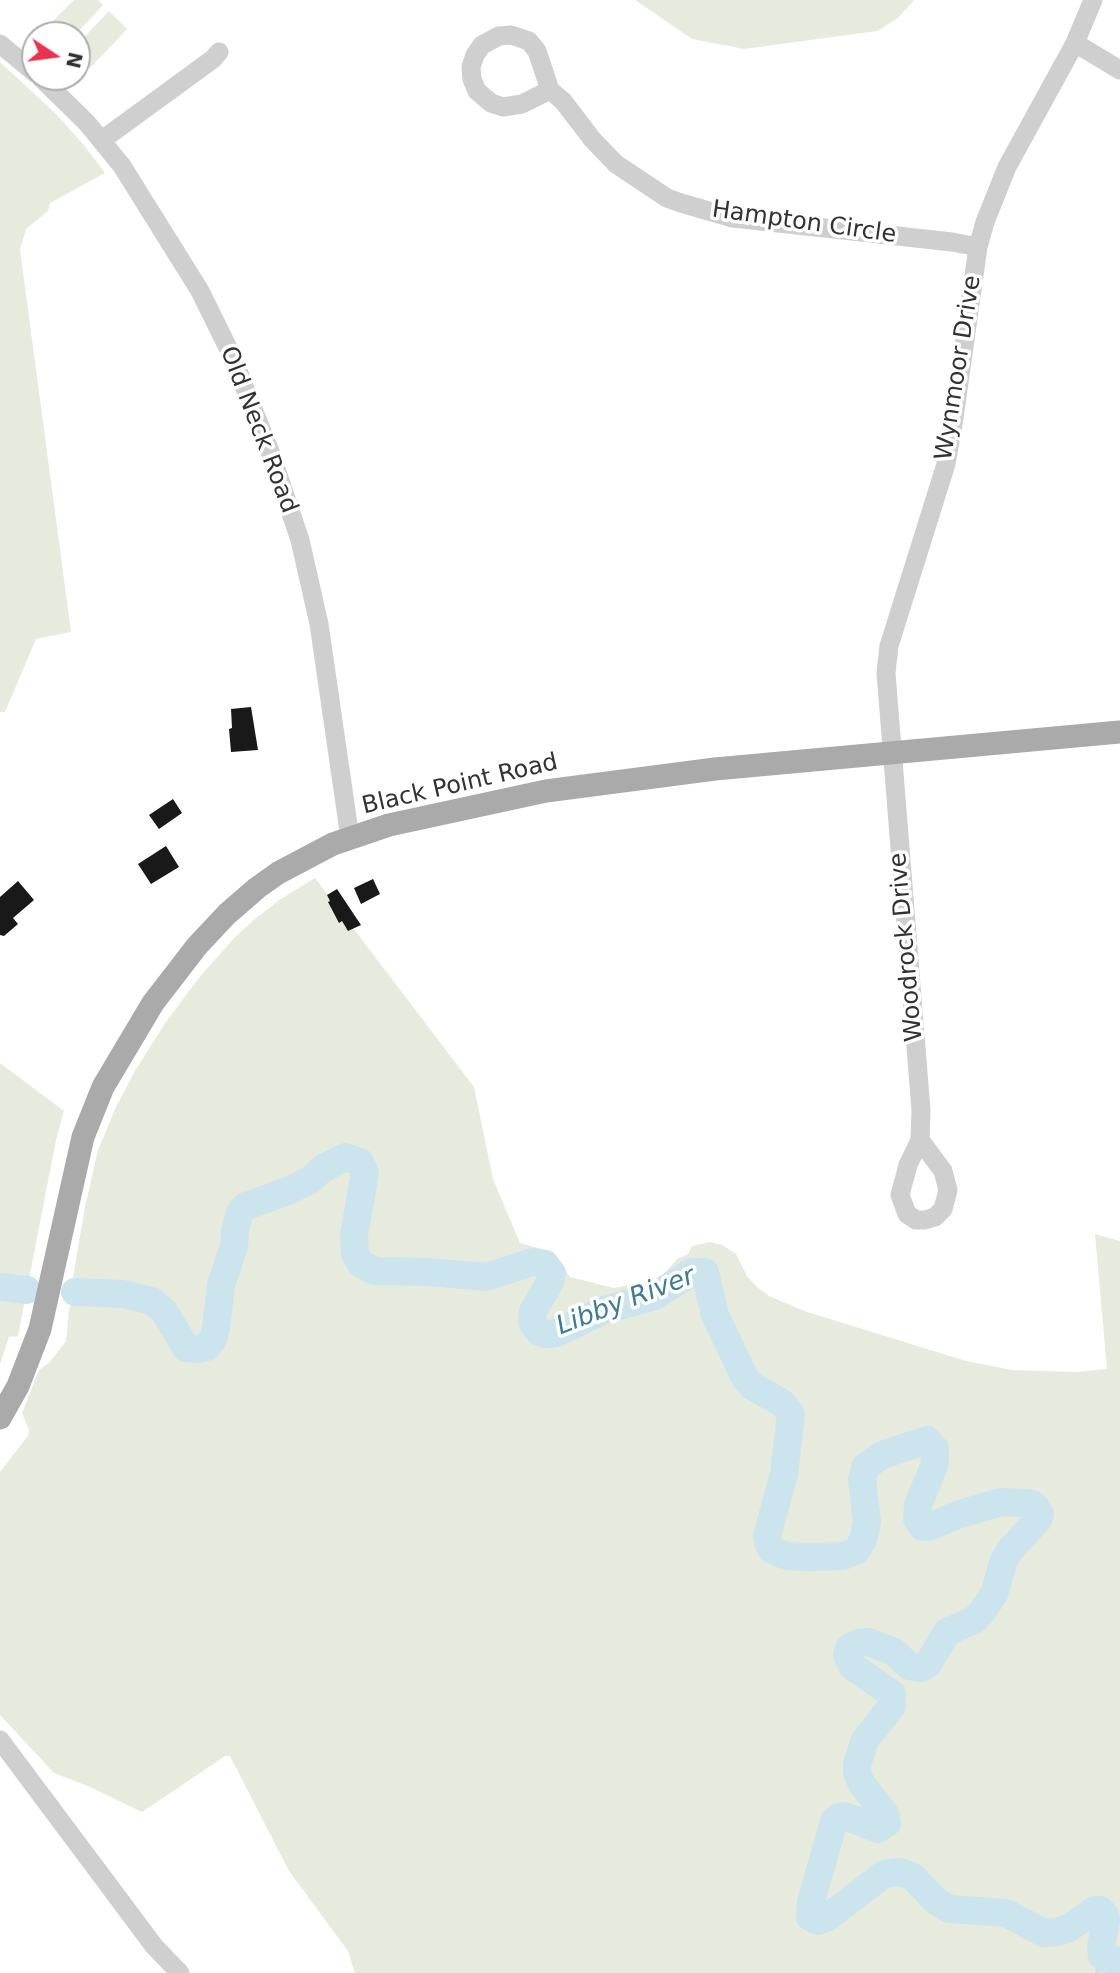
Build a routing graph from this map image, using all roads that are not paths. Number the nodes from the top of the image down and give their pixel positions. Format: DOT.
graph roads {
  1 [pos="1093,0"];
  2 [pos="1075,43"];
  3 [pos="0,44"];
  4 [pos="219,52"];
  5 [pos="21,61"];
  6 [pos="1120,70"];
  7 [pos="550,90"];
  8 [pos="54,91"];
  9 [pos="102,140"];
  10 [pos="978,247"];
  11 [pos="1120,732"];
  12 [pos="893,753"];
  13 [pos="350,838"];
  14 [pos="920,1140"];
  15 [pos="0,1418"];
  16 [pos="0,1740"];
  17 [pos="180,1973"];
  1 -- 2 [label="street, Wynmoor Drive"];
  2 -- 6 [label="street"];
  2 -- 10 [label="street, Wynmoor Drive"];
  3 -- 5 [label="street"];
  4 -- 9 [label="street"];
  7 -- 10 [label="street, Hampton Circle"];
  8 -- 9 [label="street, Old Neck Road"];
  9 -- 13 [label="street, Old Neck Road"];
  10 -- 12 [label="street, Wynmoor Drive"];
  11 -- 12 [label="main road, Black Point Road"];
  12 -- 13 [label="main road, Black Point Road"];
  12 -- 14 [label="street, Woodrock Drive"];
  13 -- 15 [label="main road, Black Point Road"];
  16 -- 17 [label="street"];
}
